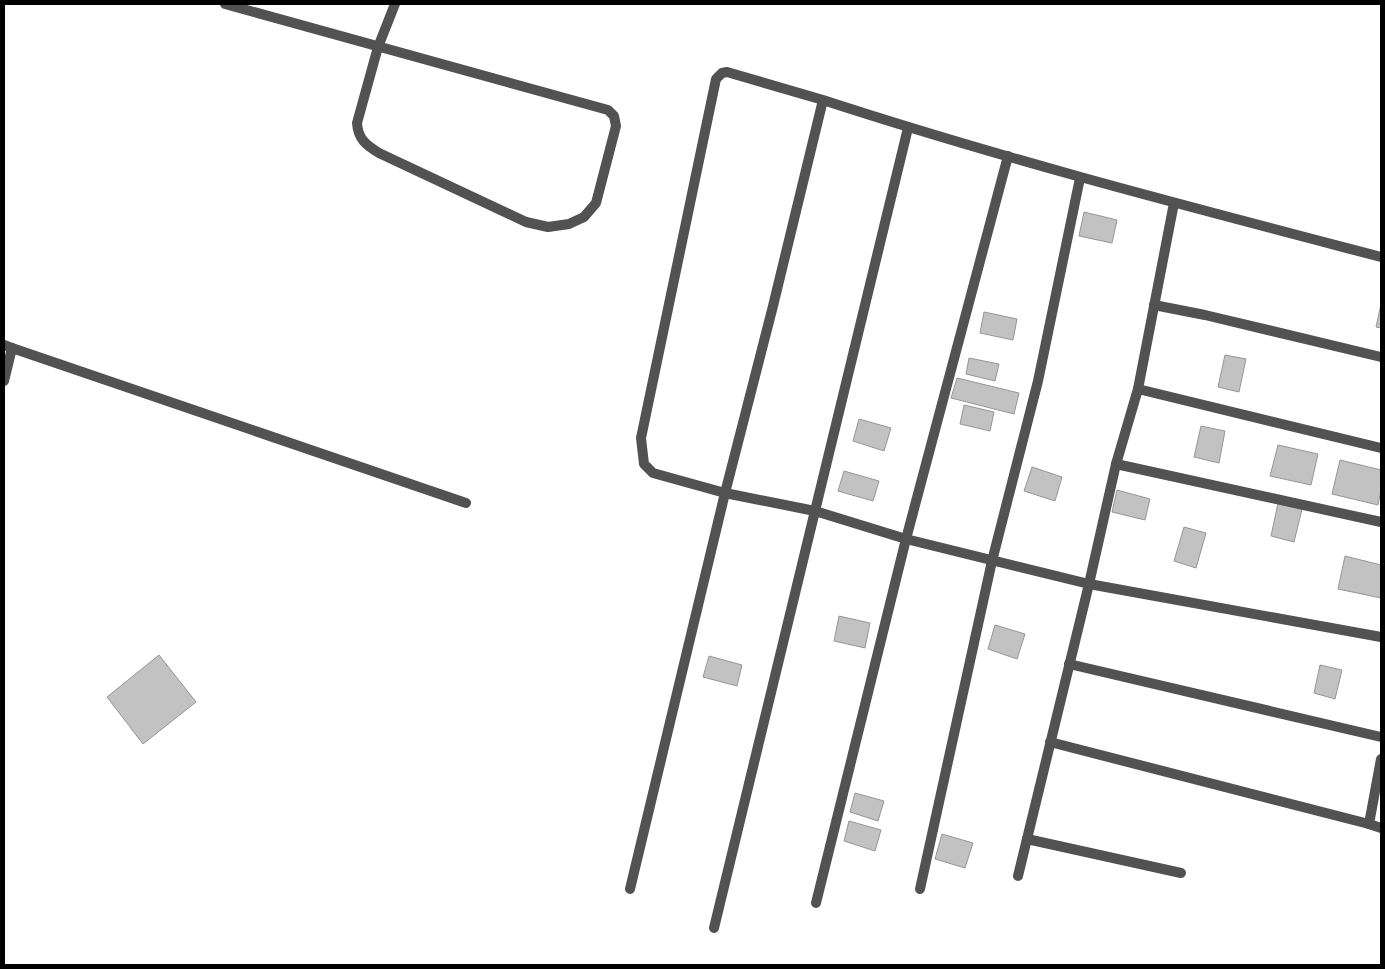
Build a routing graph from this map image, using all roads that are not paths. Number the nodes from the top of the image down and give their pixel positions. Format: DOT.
graph roads {
  1 [pos="225,4"];
  2 [pos="395,4"];
  3 [pos="378,47"];
  4 [pos="823,100"];
  5 [pos="908,128"];
  6 [pos="1008,156"];
  7 [pos="1080,178"];
  8 [pos="1174,203"];
  9 [pos="1381,257"];
  10 [pos="1154,305"];
  11 [pos="8,346"];
  12 [pos="1381,357"];
  13 [pos="4,381"];
  14 [pos="1138,388"];
  15 [pos="1381,448"];
  16 [pos="1116,464"];
  17 [pos="725,493"];
  18 [pos="466,503"];
  19 [pos="815,512"];
  20 [pos="1381,522"];
  21 [pos="906,539"];
  22 [pos="992,561"];
  23 [pos="1089,584"];
  24 [pos="1381,637"];
  25 [pos="1069,664"];
  26 [pos="1381,737"];
  27 [pos="1050,742"];
  28 [pos="1381,759"];
  29 [pos="1370,824"];
  30 [pos="1381,828"];
  31 [pos="1027,839"];
  32 [pos="1181,873"];
  33 [pos="1018,876"];
  34 [pos="630,889"];
  35 [pos="920,889"];
  36 [pos="816,903"];
  37 [pos="714,928"];
  1 -- 3 [label="street"];
  2 -- 3 [label="street"];
  3 -- 3 [label="street"];
  4 -- 5 [label="street"];
  4 -- 17 [label="street"];
  4 -- 17 [label="street"];
  5 -- 6 [label="street"];
  5 -- 19 [label="street"];
  6 -- 7 [label="street"];
  6 -- 21 [label="street"];
  7 -- 8 [label="street"];
  7 -- 22 [label="street"];
  8 -- 9 [label="street"];
  8 -- 10 [label="street"];
  10 -- 12 [label="street"];
  10 -- 14 [label="street"];
  11 -- 13 [label="street"];
  11 -- 18 [label="street"];
  14 -- 15 [label="street"];
  14 -- 16 [label="street"];
  16 -- 20 [label="street"];
  16 -- 23 [label="street"];
  17 -- 19 [label="street"];
  17 -- 34 [label="street"];
  19 -- 21 [label="street"];
  19 -- 37 [label="street"];
  21 -- 22 [label="street"];
  21 -- 36 [label="street"];
  22 -- 23 [label="street"];
  22 -- 35 [label="street"];
  23 -- 24 [label="street"];
  23 -- 25 [label="street"];
  25 -- 26 [label="street"];
  25 -- 27 [label="street"];
  27 -- 29 [label="street"];
  27 -- 31 [label="street"];
  28 -- 29 [label="street"];
  29 -- 30 [label="street"];
  31 -- 32 [label="street"];
  31 -- 33 [label="street"];
}
